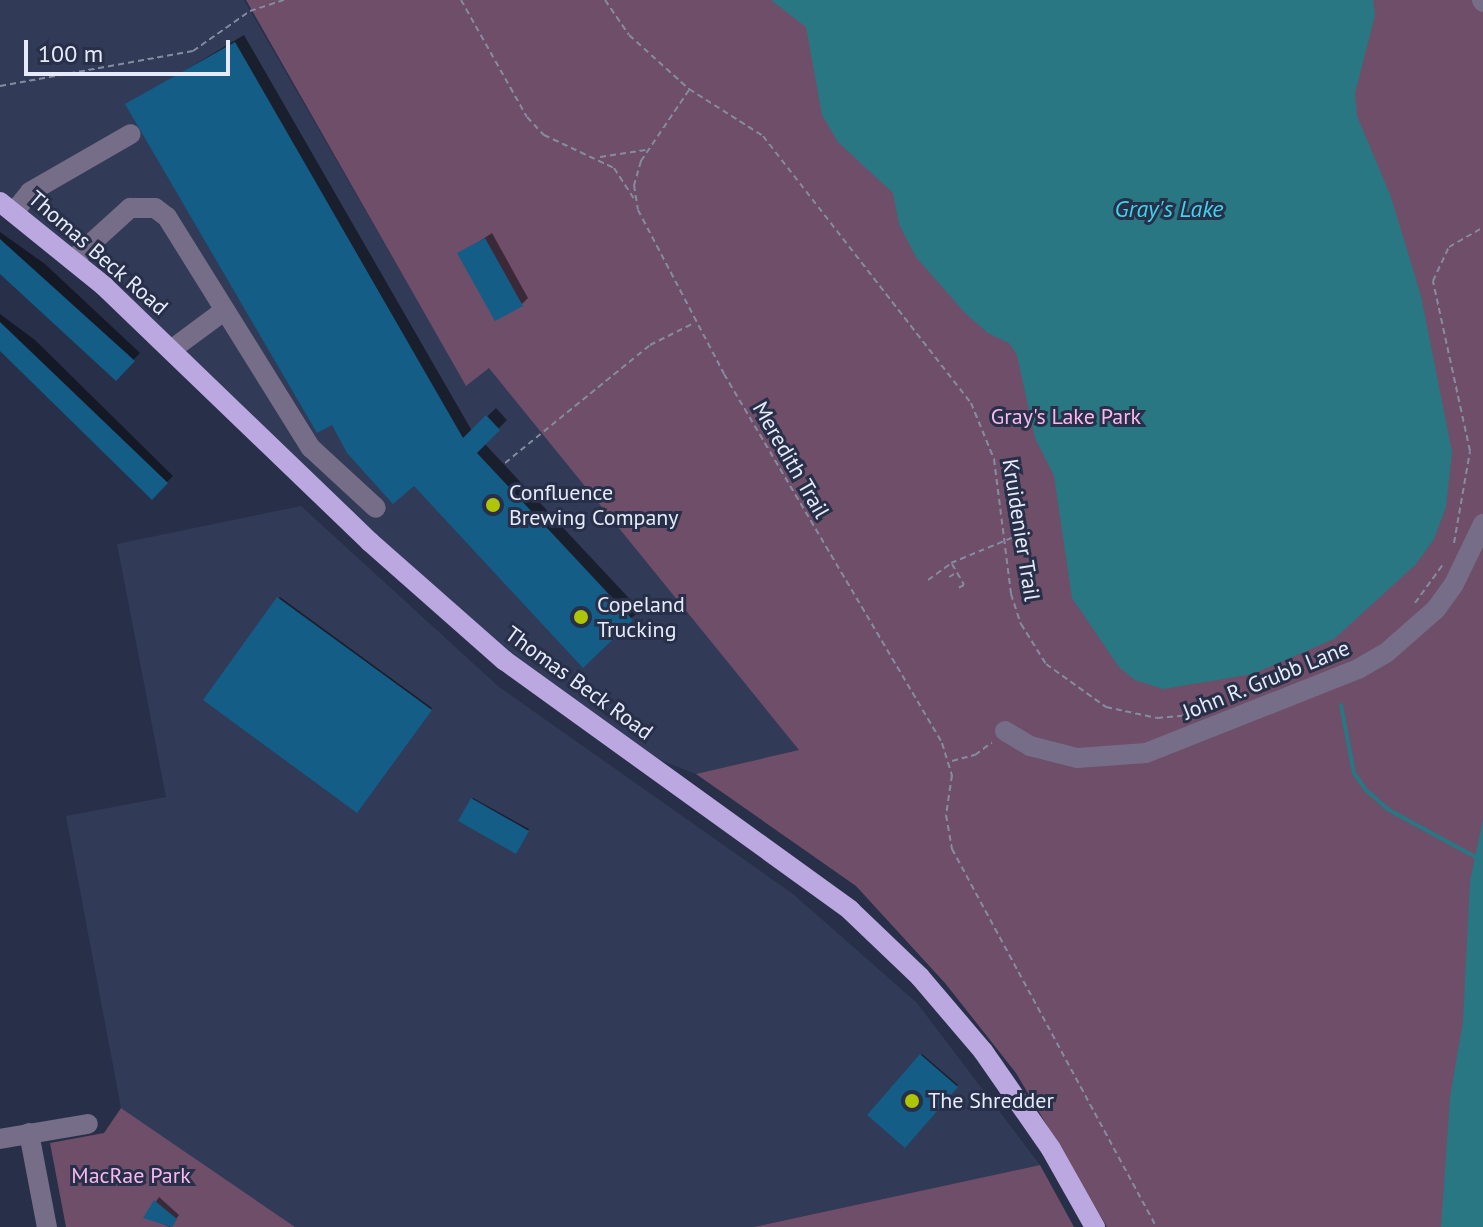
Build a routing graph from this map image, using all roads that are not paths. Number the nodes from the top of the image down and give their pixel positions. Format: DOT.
graph roads {
  1 [pos="131,134"];
  2 [pos="7,207"];
  3 [pos="74,259"];
  4 [pos="225,310"];
  5 [pos="171,350"];
  6 [pos="331,466"];
  7 [pos="312,486"];
  8 [pos="376,508"];
  9 [pos="1483,524"];
  10 [pos="1005,731"];
  11 [pos="88,1124"];
  12 [pos="29,1133"];
  13 [pos="0,1139"];
  14 [pos="47,1227"];
  15 [pos="1095,1227"];
  1 -- 2 [label="street"];
  2 -- 3 [label="main road, Thomas Beck Road"];
  3 -- 4 [label="street"];
  3 -- 5 [label="main road, Thomas Beck Road"];
  4 -- 5 [label="street"];
  4 -- 6 [label="street"];
  5 -- 7 [label="main road, Thomas Beck Road"];
  6 -- 7 [label="street"];
  6 -- 8 [label="street"];
  7 -- 15 [label="main road, Thomas Beck Road"];
  9 -- 10 [label="street, John R. Grubb Lane"];
  11 -- 12 [label="street"];
  12 -- 13 [label="street"];
  12 -- 14 [label="street"];
}
